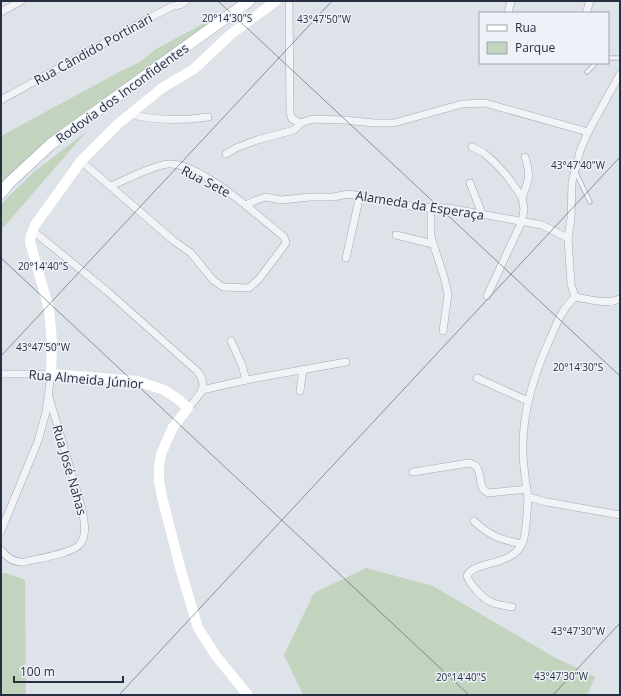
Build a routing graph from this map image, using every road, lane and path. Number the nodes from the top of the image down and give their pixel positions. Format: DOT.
graph roads {
  1 [pos="21,1"];
  2 [pos="186,1"];
  3 [pos="249,1"];
  4 [pos="276,1"];
  5 [pos="289,1"];
  6 [pos="510,1"];
  7 [pos="590,1"];
  8 [pos="171,3"];
  9 [pos="1,12"];
  10 [pos="508,12"];
  11 [pos="586,12"];
  12 [pos="609,58"];
  13 [pos="620,58"];
  14 [pos="595,64"];
  15 [pos="587,72"];
  16 [pos="620,74"];
  17 [pos="1,100"];
  18 [pos="129,114"];
  19 [pos="208,117"];
  20 [pos="302,123"];
  21 [pos="588,132"];
  22 [pos="472,148"];
  23 [pos="226,154"];
  24 [pos="525,157"];
  25 [pos="81,161"];
  26 [pos="574,171"];
  27 [pos="470,183"];
  28 [pos="110,186"];
  29 [pos="1,193"];
  30 [pos="360,195"];
  31 [pos="522,198"];
  32 [pos="590,202"];
  33 [pos="246,205"];
  34 [pos="431,207"];
  35 [pos="482,214"];
  36 [pos="522,221"];
  37 [pos="32,230"];
  38 [pos="396,235"];
  39 [pos="568,238"];
  40 [pos="433,244"];
  41 [pos="346,258"];
  42 [pos="487,296"];
  43 [pos="574,297"];
  44 [pos="620,299"];
  45 [pos="443,331"];
  46 [pos="232,341"];
  47 [pos="346,362"];
  48 [pos="302,369"];
  49 [pos="1,374"];
  50 [pos="51,374"];
  51 [pos="477,378"];
  52 [pos="246,380"];
  53 [pos="202,390"];
  54 [pos="300,391"];
  55 [pos="48,397"];
  56 [pos="528,401"];
  57 [pos="188,408"];
  58 [pos="413,472"];
  59 [pos="527,489"];
  60 [pos="528,497"];
  61 [pos="620,515"];
  62 [pos="474,521"];
  63 [pos="1,531"];
  64 [pos="522,544"];
  65 [pos="1,550"];
  66 [pos="512,607"];
  67 [pos="248,695"];
  1 -- 9 [label="street"];
  2 -- 8 [label="street, Rua Cândido Portinari"];
  3 -- 29 [label="main road, Rodovia dos Inconfidentes"];
  4 -- 18 [label="street"];
  5 -- 20 [label="street"];
  6 -- 10 [label="street"];
  7 -- 11 [label="street"];
  8 -- 17 [label="street, Rua Cândido Portinari"];
  12 -- 13 [label="lane"];
  14 -- 15 [label="lane"];
  16 -- 21 [label="street"];
  18 -- 19 [label="street"];
  18 -- 25 [label="street"];
  20 -- 21 [label="street"];
  20 -- 23 [label="street"];
  21 -- 26 [label="street"];
  22 -- 31 [label="street"];
  24 -- 31 [label="street"];
  25 -- 28 [label="street"];
  25 -- 37 [label="street"];
  26 -- 32 [label="lane"];
  26 -- 39 [label="street"];
  27 -- 35 [label="street"];
  28 -- 33 [label="street, Rua Sete"];
  28 -- 33 [label="street, Rua Sete"];
  30 -- 33 [label="street, Alameda da Esperaça"];
  30 -- 34 [label="street, Alameda da Esperaça"];
  30 -- 41 [label="street"];
  31 -- 36 [label="street"];
  34 -- 35 [label="street, Alameda da Esperaça"];
  34 -- 40 [label="street"];
  35 -- 36 [label="street, Alameda da Esperaça"];
  36 -- 39 [label="street, Alameda da Esperaça"];
  36 -- 42 [label="street"];
  37 -- 50 [label="street"];
  37 -- 53 [label="street"];
  38 -- 40 [label="street"];
  39 -- 43 [label="street"];
  40 -- 45 [label="street"];
  43 -- 44 [label="street"];
  43 -- 56 [label="street"];
  46 -- 52 [label="street"];
  47 -- 48 [label="street"];
  48 -- 52 [label="street"];
  48 -- 54 [label="street"];
  49 -- 50 [label="street, Rua Almeida Júnior"];
  50 -- 55 [label="street"];
  50 -- 57 [label="street, Rua Almeida Júnior"];
  51 -- 56 [label="street"];
  52 -- 53 [label="street"];
  53 -- 57 [label="street"];
  55 -- 63 [label="street"];
  55 -- 65 [label="street, Rua José Nahas"];
  56 -- 59 [label="street"];
  57 -- 67 [label="street"];
  58 -- 59 [label="street"];
  59 -- 60 [label="street"];
  60 -- 61 [label="street"];
  60 -- 64 [label="street"];
  62 -- 64 [label="street"];
  64 -- 66 [label="street"];
}
